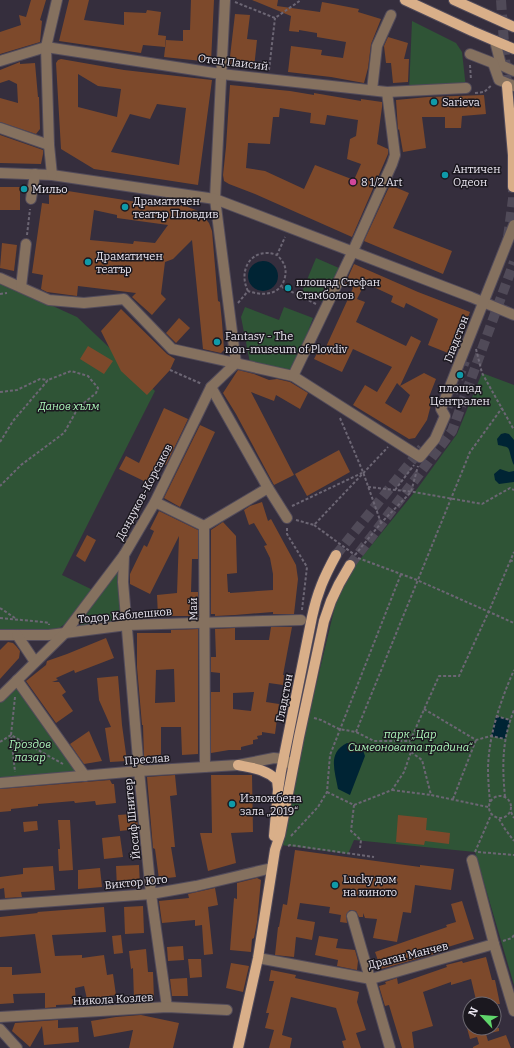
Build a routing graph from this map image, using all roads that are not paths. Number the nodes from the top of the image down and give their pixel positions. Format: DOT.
graph roads {
  1 [pos="57,0"];
  2 [pos="225,0"];
  3 [pos="406,0"];
  4 [pos="454,0"];
  5 [pos="391,15"];
  6 [pos="514,27"];
  7 [pos="494,41"];
  8 [pos="46,47"];
  9 [pos="514,49"];
  10 [pos="470,54"];
  11 [pos="0,61"];
  12 [pos="514,71"];
  13 [pos="221,74"];
  14 [pos="511,86"];
  15 [pos="466,88"];
  16 [pos="372,90"];
  17 [pos="387,92"];
  18 [pos="0,128"];
  19 [pos="49,145"];
  20 [pos="0,172"];
  21 [pos="35,174"];
  22 [pos="52,175"];
  23 [pos="513,187"];
  24 [pos="215,199"];
  25 [pos="31,200"];
  26 [pos="514,224"];
  27 [pos="26,244"];
  28 [pos="352,253"];
  29 [pos="0,278"];
  30 [pos="21,287"];
  31 [pos="483,302"];
  32 [pos="514,315"];
  33 [pos="236,363"];
  34 [pos="293,376"];
  35 [pos="211,387"];
  36 [pos="268,488"];
  37 [pos="155,502"];
  38 [pos="284,514"];
  39 [pos="204,526"];
  40 [pos="124,555"];
  41 [pos="336,555"];
  42 [pos="350,565"];
  43 [pos="301,620"];
  44 [pos="205,622"];
  45 [pos="127,625"];
  46 [pos="65,633"];
  47 [pos="0,635"];
  48 [pos="17,635"];
  49 [pos="35,662"];
  50 [pos="17,680"];
  51 [pos="0,697"];
  52 [pos="284,759"];
  53 [pos="238,765"];
  54 [pos="205,766"];
  55 [pos="293,766"];
  56 [pos="139,771"];
  57 [pos="85,776"];
  58 [pos="0,783"];
  59 [pos="278,790"];
  60 [pos="275,850"];
  61 [pos="472,860"];
  62 [pos="272,868"];
  63 [pos="151,894"];
  64 [pos="0,905"];
  65 [pos="352,916"];
  66 [pos="494,944"];
  67 [pos="258,958"];
  68 [pos="371,979"];
  69 [pos="167,1008"];
  70 [pos="227,1010"];
  71 [pos="514,1011"];
  72 [pos="0,1017"];
  73 [pos="0,1029"];
  74 [pos="17,1048"];
  75 [pos="238,1048"];
  76 [pos="390,1048"];
  1 -- 8 [label="street"];
  2 -- 13 [label="street"];
  3 -- 7 [label="main road"];
  4 -- 6 [label="main road"];
  5 -- 16 [label="street"];
  7 -- 9 [label="main road"];
  7 -- 12 [label="street"];
  8 -- 11 [label="street, Отец Паисий"];
  8 -- 13 [label="street, Отец Паисий"];
  8 -- 19 [label="street"];
  10 -- 14 [label="street"];
  13 -- 16 [label="street, Отец Паисий"];
  13 -- 24 [label="street"];
  14 -- 23 [label="main road"];
  15 -- 17 [label="street, Отец Паисий"];
  16 -- 17 [label="street, Отец Паисий"];
  17 -- 28 [label="street"];
  18 -- 19 [label="street"];
  19 -- 22 [label="street"];
  20 -- 21 [label="street"];
  21 -- 22 [label="street"];
  21 -- 25 [label="street"];
  22 -- 24 [label="street"];
  24 -- 28 [label="street"];
  24 -- 33 [label="street"];
  26 -- 31 [label="street, Гладстон"];
  27 -- 30 [label="street"];
  28 -- 31 [label="street"];
  28 -- 34 [label="street"];
  29 -- 30 [label="street"];
  30 -- 33 [label="street"];
  31 -- 32 [label="street"];
  31 -- 34 [label="street, Гладстон"];
  33 -- 34 [label="street"];
  33 -- 35 [label="street, Дондуков-Корсаков"];
  35 -- 36 [label="street"];
  35 -- 37 [label="street, Дондуков-Корсаков"];
  36 -- 38 [label="street"];
  36 -- 39 [label="street"];
  37 -- 39 [label="street"];
  37 -- 40 [label="street, Дондуков-Корсаков"];
  39 -- 44 [label="street, Май"];
  40 -- 45 [label="street, Йосиф Шнитер"];
  40 -- 46 [label="street, Дондуков-Корсаков"];
  41 -- 52 [label="main road, Гладстон"];
  42 -- 55 [label="main road, Гладстон"];
  43 -- 44 [label="street, Тодор Каблешков"];
  44 -- 45 [label="street, Тодор Каблешков"];
  44 -- 54 [label="street, Май"];
  45 -- 46 [label="street, Тодор Каблешков"];
  45 -- 56 [label="street, Йосиф Шнитер"];
  46 -- 48 [label="street, Тодор Каблешков"];
  46 -- 49 [label="street, Дондуков-Корсаков"];
  47 -- 48 [label="street, Тодор Каблешков"];
  48 -- 49 [label="street"];
  49 -- 50 [label="street, Дондуков-Корсаков"];
  50 -- 51 [label="street, Дондуков-Корсаков"];
  50 -- 57 [label="street"];
  52 -- 53 [label="street, Преслав"];
  52 -- 55 [label="street"];
  52 -- 59 [label="main road, Гладстон"];
  53 -- 54 [label="street, Преслав"];
  53 -- 59 [label="main road"];
  54 -- 56 [label="street, Преслав"];
  55 -- 60 [label="main road, Гладстон"];
  56 -- 57 [label="street, Преслав"];
  56 -- 63 [label="street, Йосиф Шнитер"];
  57 -- 58 [label="street, Преслав"];
  59 -- 60 [label="main road, Гладстон"];
  60 -- 62 [label="main road, Гладстон"];
  61 -- 66 [label="street"];
  62 -- 63 [label="street, Виктор Юго"];
  62 -- 67 [label="main road, Гладстон"];
  63 -- 64 [label="street, Виктор Юго"];
  63 -- 69 [label="street, Йосиф Шнитер"];
  65 -- 68 [label="street"];
  66 -- 68 [label="street, Драган Манчев"];
  66 -- 71 [label="street"];
  67 -- 68 [label="street, Драган Манчев"];
  67 -- 75 [label="main road, Гладстон"];
  68 -- 76 [label="street"];
  69 -- 70 [label="street, Никола Козлев"];
  69 -- 72 [label="street, Никола Козлев"];
  73 -- 74 [label="street"];
}
